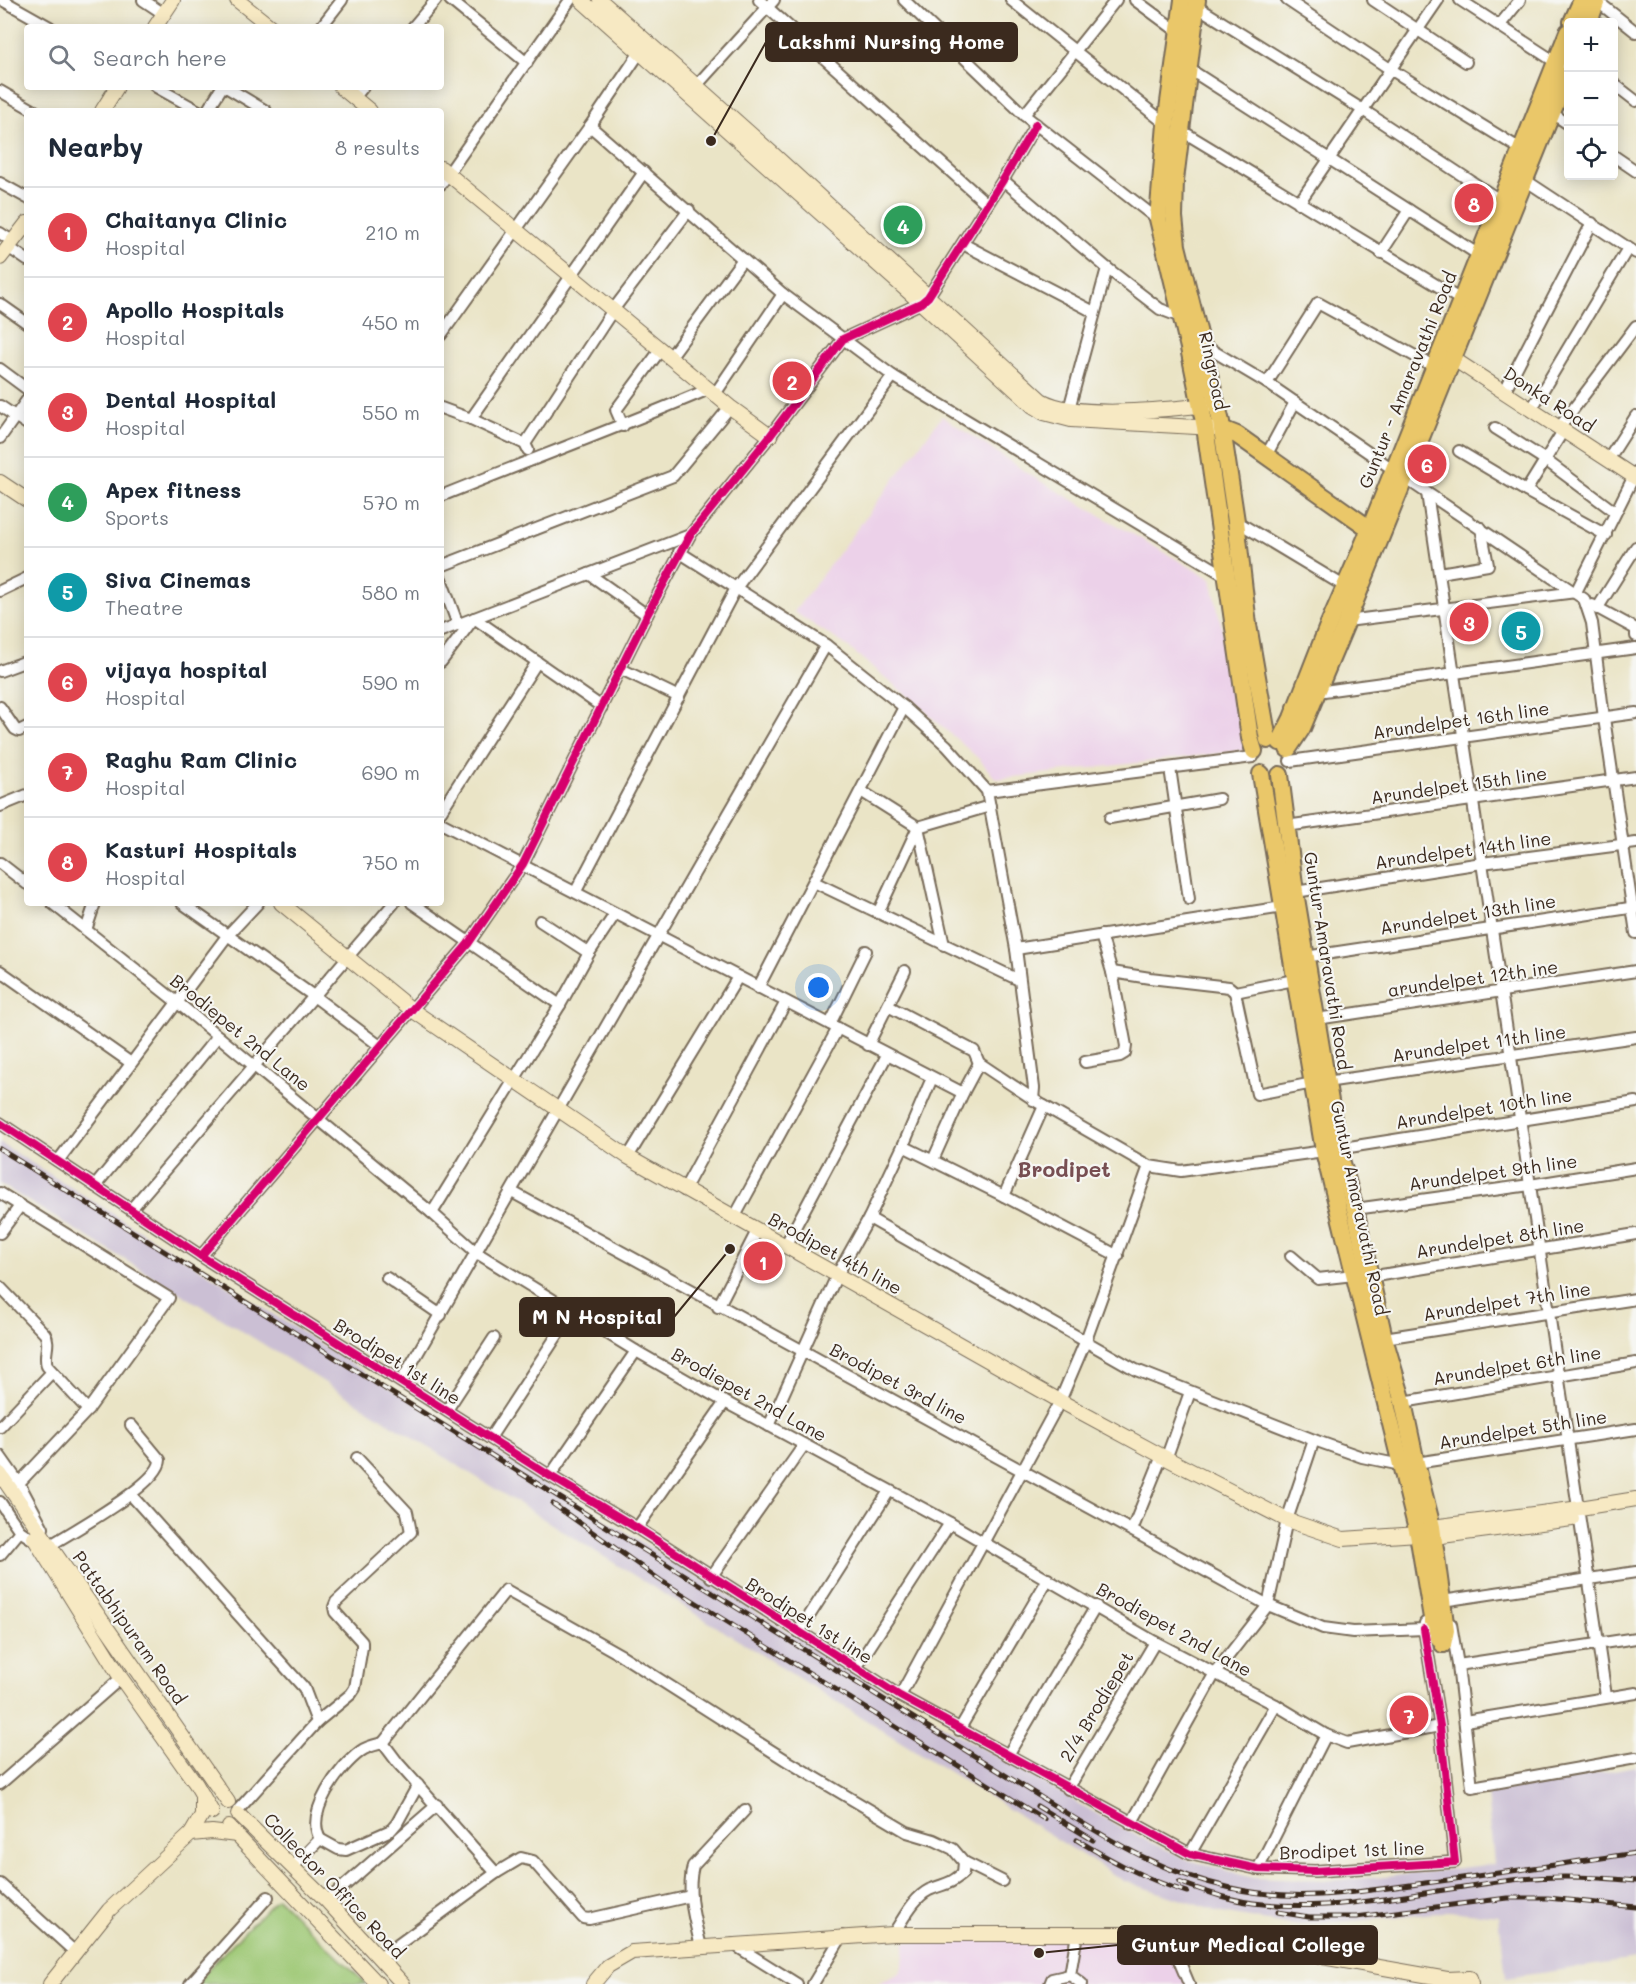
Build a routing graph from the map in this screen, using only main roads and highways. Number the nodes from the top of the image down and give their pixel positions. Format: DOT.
graph roads {
  1 [pos="1592,0"];
  2 [pos="1192,2"];
  3 [pos="1576,18"];
  4 [pos="1590,18"];
  5 [pos="1564,68"];
  6 [pos="1174,128"];
  7 [pos="1166,221"];
  8 [pos="1447,354"];
  9 [pos="1209,405"];
  10 [pos="1222,429"];
  11 [pos="1399,474"];
  12 [pos="1370,529"];
  13 [pos="1351,590"];
  14 [pos="1282,748"];
  15 [pos="1254,754"];
  16 [pos="1262,774"];
  17 [pos="1280,775"];
  18 [pos="1308,1021"];
  19 [pos="1331,1150"];
  20 [pos="1361,1276"];
  21 [pos="1408,1464"];
  22 [pos="1443,1644"];
  1 -- 3 [label="main road"];
  1 -- 4 [label="main road"];
  2 -- 6 [label="main road, Ringroad"];
  2 -- 6 [label="main road, Ringroad"];
  5 -- 8 [label="main road, Guntur - Amaravathi Road"];
  5 -- 8 [label="main road, Guntur - Amaravathi Road"];
  6 -- 7 [label="main road, Ringroad"];
  7 -- 9 [label="main road, Ringroad"];
  7 -- 9 [label="main road, Ringroad"];
  8 -- 11 [label="main road, Guntur - Amaravathi Road"];
  8 -- 11 [label="main road, Guntur - Amaravathi Road"];
  9 -- 10 [label="main road, Ringroad"];
  9 -- 15 [label="main road, Ringroad"];
  10 -- 12 [label="main road"];
  10 -- 14 [label="main road, Ringroad"];
  11 -- 12 [label="main road, Guntur - Amaravathi Road"];
  11 -- 13 [label="main road, Guntur - Amaravathi Road"];
  12 -- 13 [label="main road, Guntur - Amaravathi Road"];
  13 -- 14 [label="main road, Guntur - Amaravathi Road"];
  13 -- 14 [label="main road, Guntur - Amaravathi Road"];
  14 -- 15 [label="main road"];
  14 -- 17 [label="main road"];
  15 -- 16 [label="main road"];
  16 -- 17 [label="main road"];
  16 -- 18 [label="main road, Guntur Amaravathi Road"];
  17 -- 18 [label="main road, Guntur-Amaravathi Road"];
  18 -- 19 [label="main road, Guntur Amaravathi Road"];
  19 -- 20 [label="main road, Guntur Amaravathi Road"];
  19 -- 20 [label="main road"];
  20 -- 21 [label="main road, Guntur Amaravathi Road"];
  20 -- 21 [label="main road"];
  21 -- 22 [label="main road, Guntur Amaravathi Road"];
}
